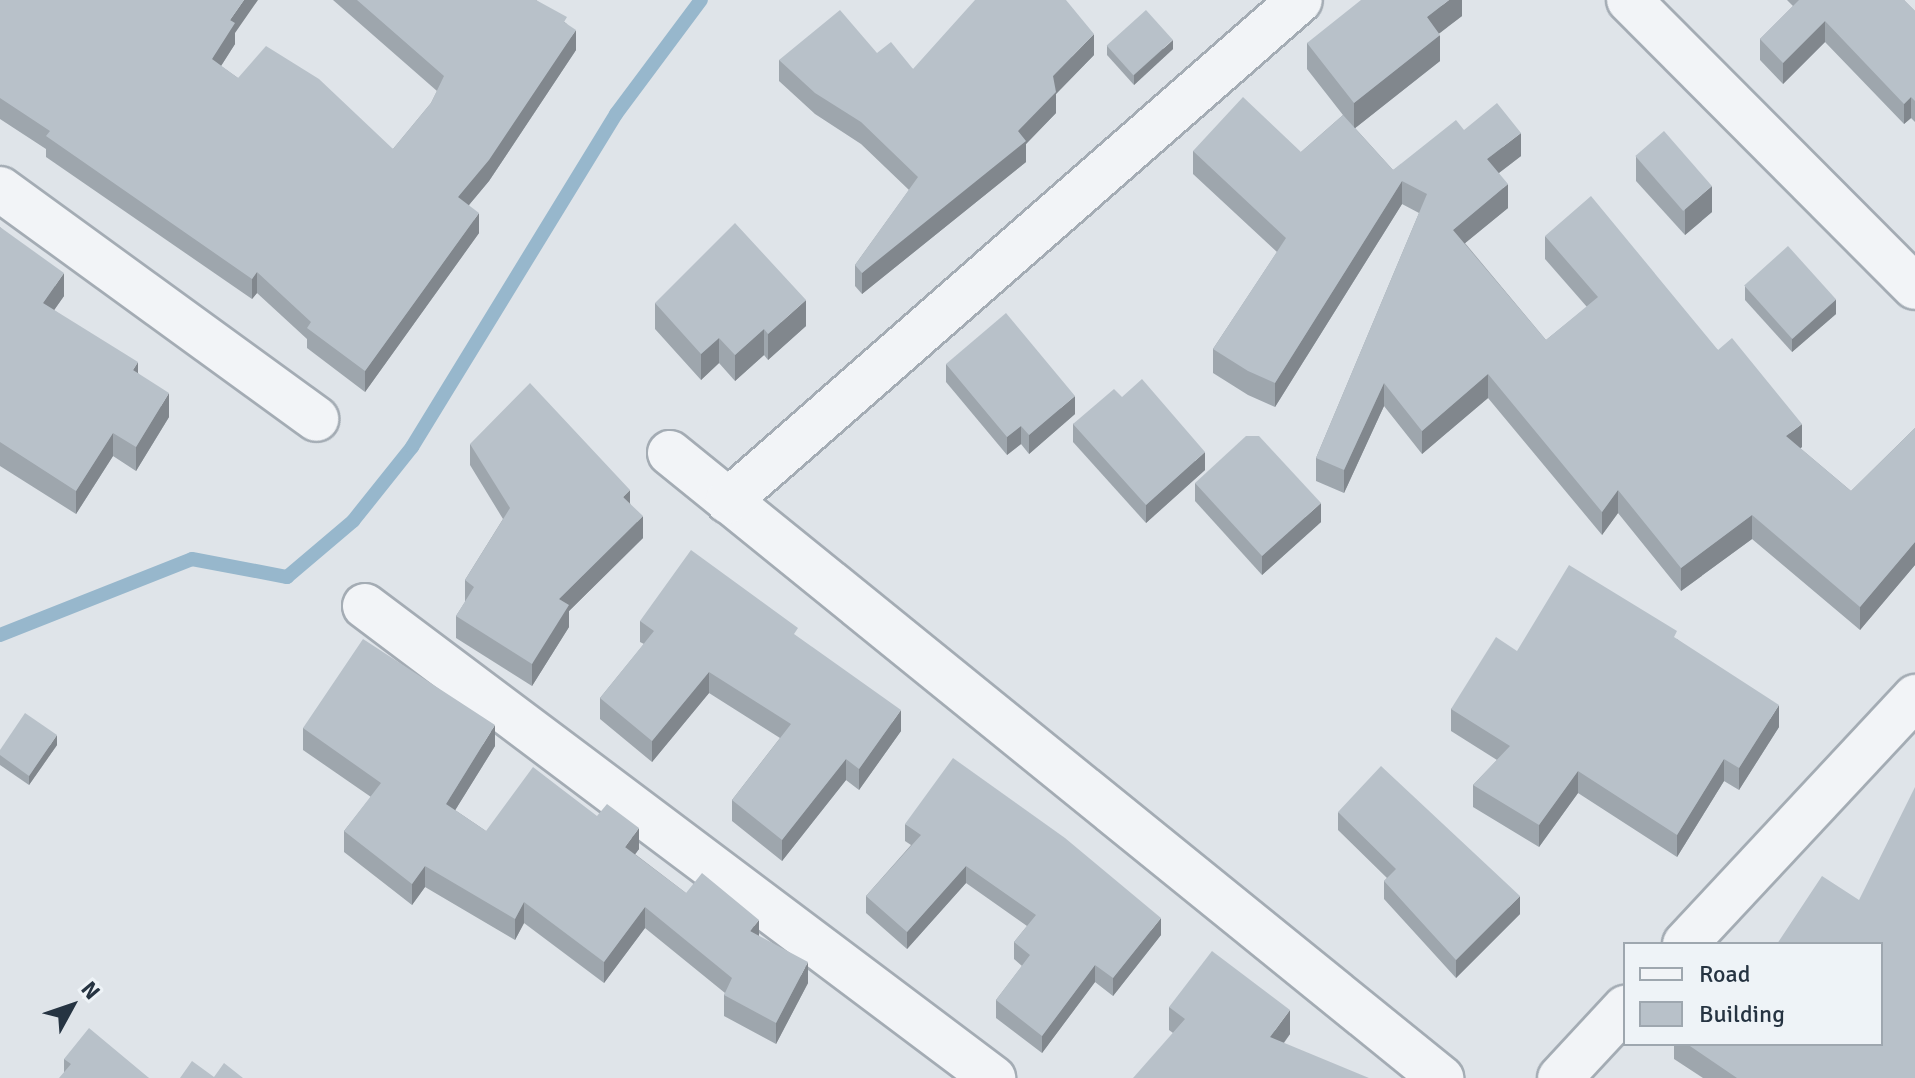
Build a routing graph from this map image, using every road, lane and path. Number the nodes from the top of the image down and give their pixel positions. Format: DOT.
graph roads {
  1 [pos="1300,0"];
  2 [pos="1629,0"];
  3 [pos="0,189"];
  4 [pos="1915,287"];
  5 [pos="316,419"];
  6 [pos="670,453"];
  7 [pos="728,501"];
  8 [pos="365,606"];
  9 [pos="1915,697"];
  10 [pos="1687,942"];
  11 [pos="1623,1011"];
  12 [pos="1584,1071"];
  13 [pos="993,1078"];
  14 [pos="1441,1078"];
  1 -- 7 [label="street"];
  2 -- 4 [label="street"];
  3 -- 5 [label="street"];
  6 -- 7 [label="street"];
  7 -- 14 [label="street"];
  8 -- 13 [label="street"];
  9 -- 10 [label="street"];
  11 -- 12 [label="street"];
}
